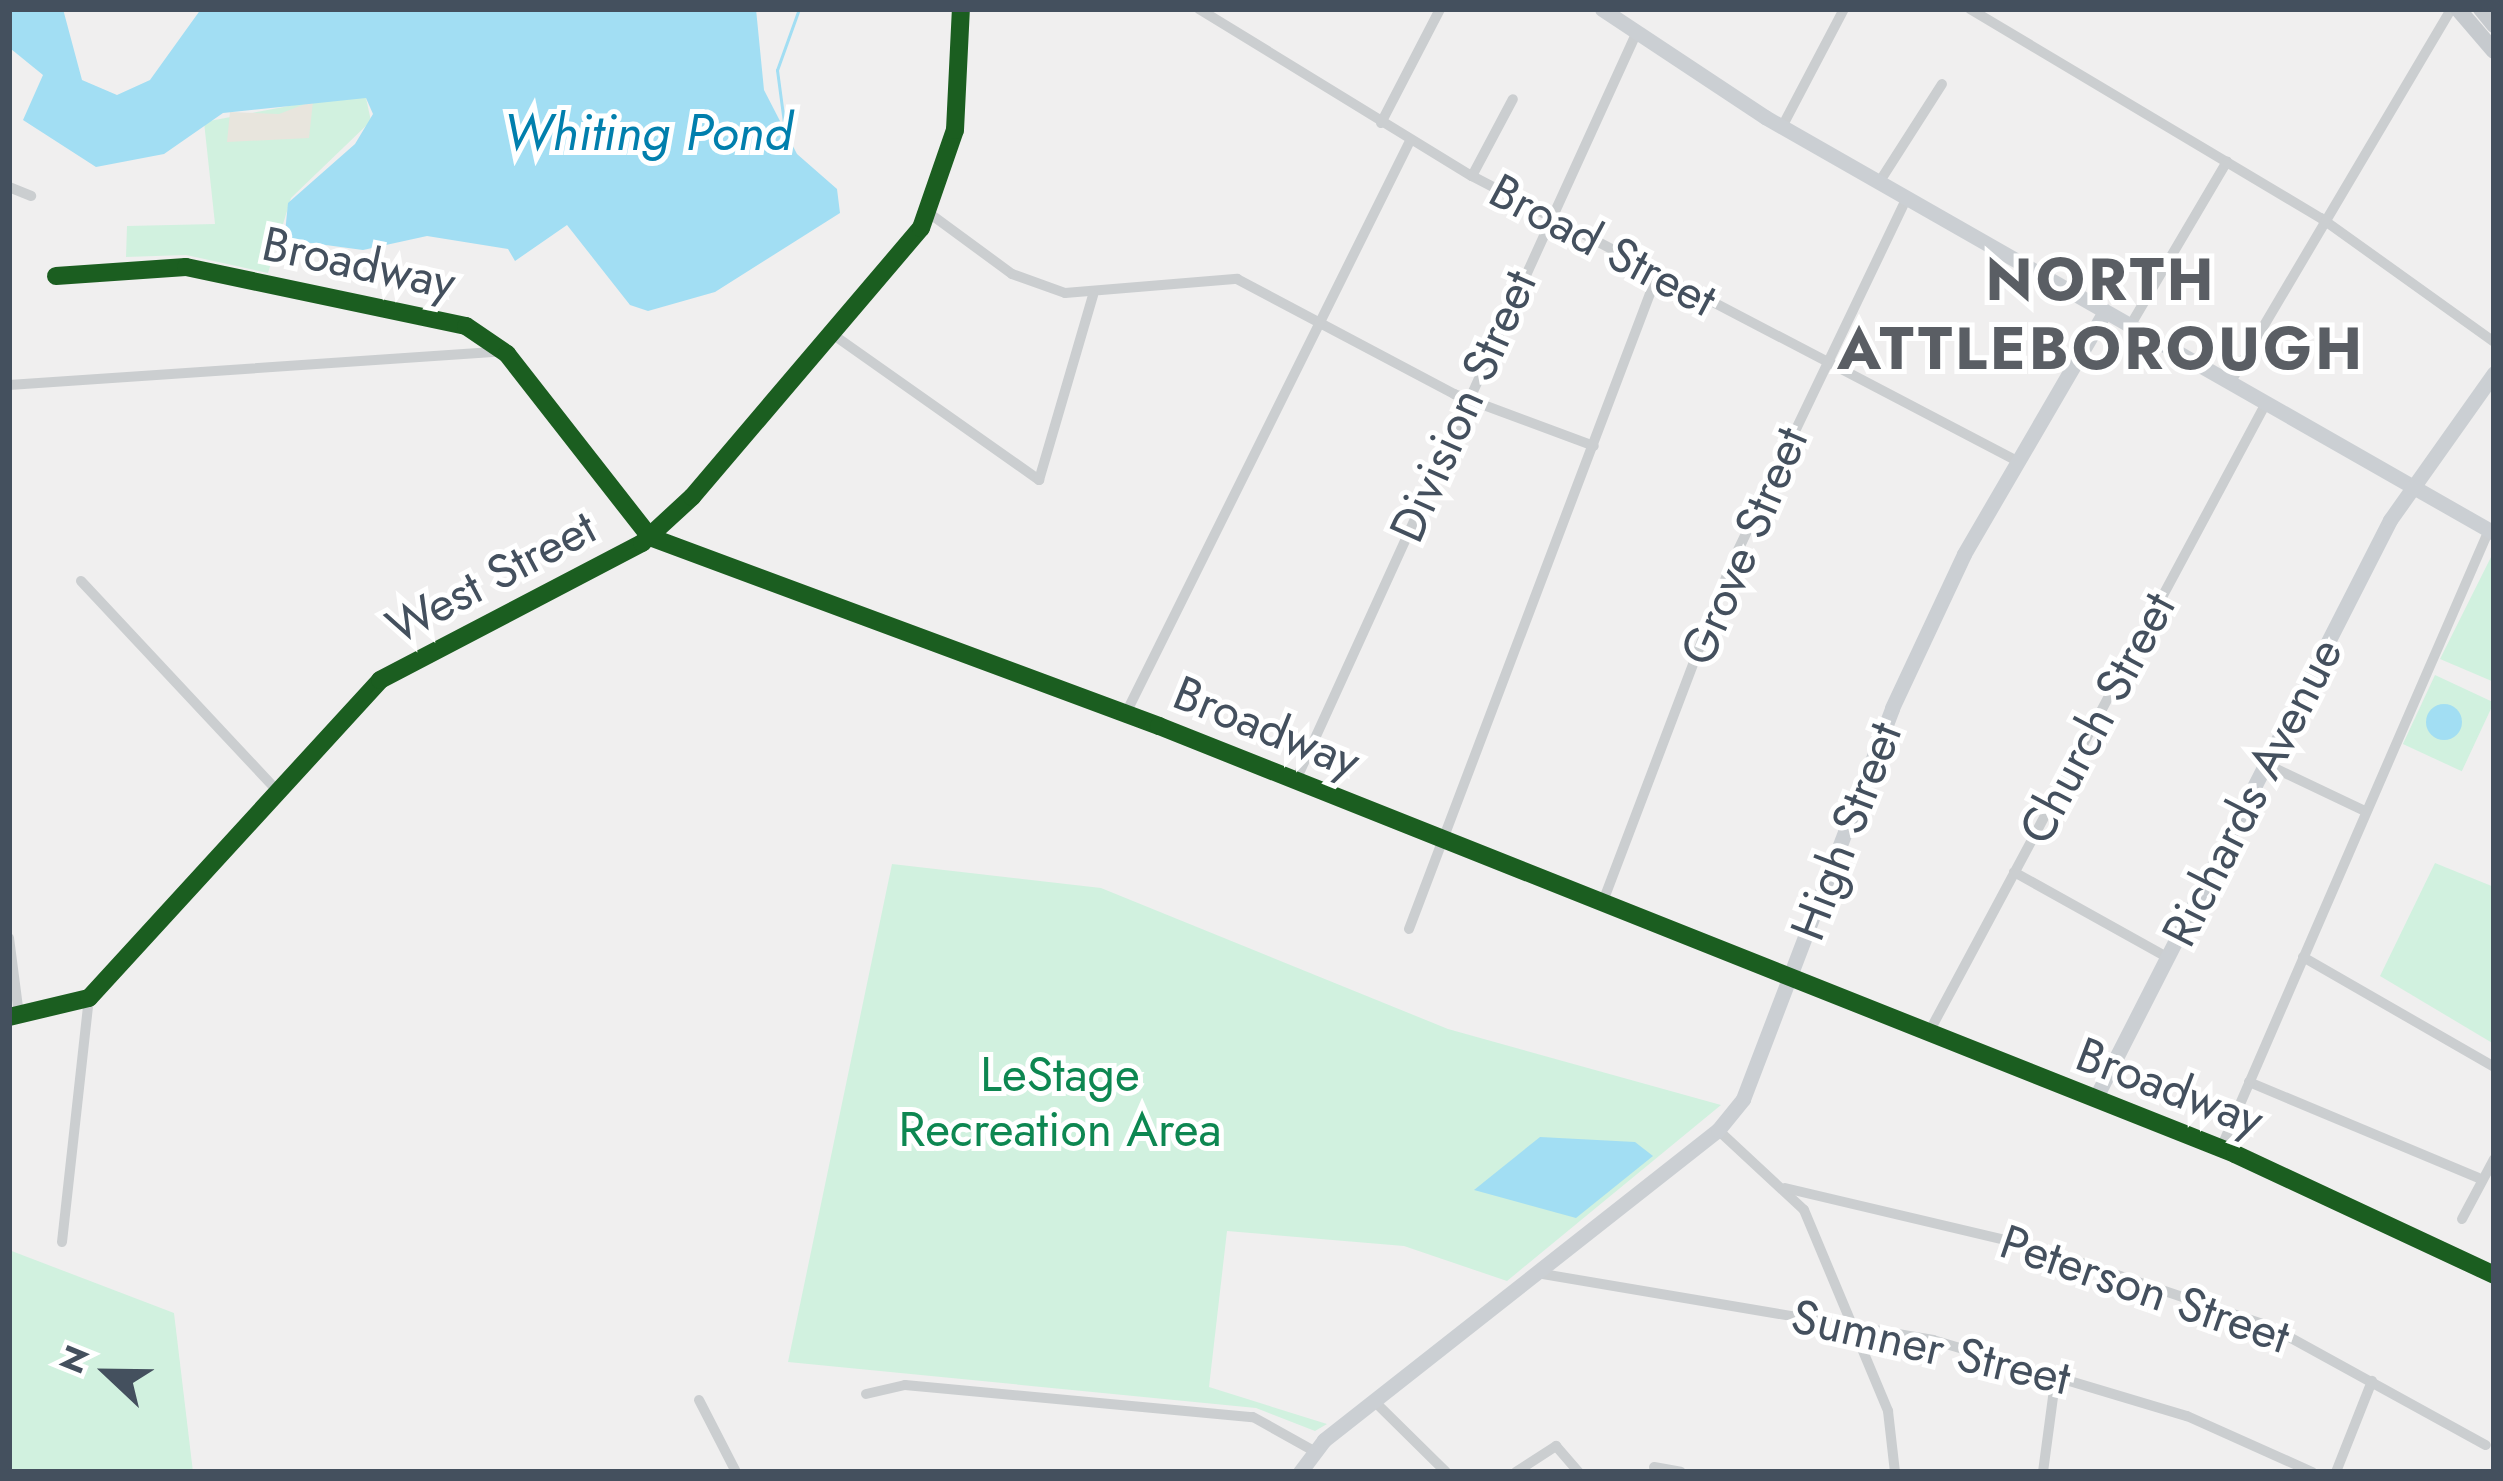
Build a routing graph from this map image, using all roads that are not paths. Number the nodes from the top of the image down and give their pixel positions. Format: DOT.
graph roads {
  1 [pos="961,9"];
  2 [pos="1199,9"];
  3 [pos="1440,9"];
  4 [pos="1602,9"];
  5 [pos="1844,9"];
  6 [pos="1970,9"];
  7 [pos="2454,9"];
  8 [pos="2481,9"];
  9 [pos="2494,25"];
  10 [pos="1636,34"];
  11 [pos="2494,51"];
  12 [pos="1942,84"];
  13 [pos="1513,99"];
  14 [pos="1382,123"];
  15 [pos="1782,127"];
  16 [pos="1410,141"];
  17 [pos="2227,161"];
  18 [pos="1472,176"];
  19 [pos="1880,182"];
  20 [pos="9,188"];
  21 [pos="31,196"];
  22 [pos="1907,197"];
  23 [pos="928,213"];
  24 [pos="1549,218"];
  25 [pos="2326,221"];
  26 [pos="1658,275"];
  27 [pos="56,277"];
  28 [pos="1094,295"];
  29 [pos="2104,313"];
  30 [pos="1319,322"];
  31 [pos="2130,326"];
  32 [pos="835,336"];
  33 [pos="2494,342"];
  34 [pos="504,351"];
  35 [pos="1825,362"];
  36 [pos="2494,373"];
  37 [pos="2230,383"];
  38 [pos="9,385"];
  39 [pos="1464,398"];
  40 [pos="2266,404"];
  41 [pos="1594,446"];
  42 [pos="2019,462"];
  43 [pos="2411,487"];
  44 [pos="2491,531"];
  45 [pos="650,537"];
  46 [pos="82,581"];
  47 [pos="1126,713"];
  48 [pos="2266,764"];
  49 [pos="1296,780"];
  50 [pos="275,788"];
  51 [pos="2365,811"];
  52 [pos="1445,840"];
  53 [pos="2014,872"];
  54 [pos="1602,904"];
  55 [pos="1409,929"];
  56 [pos="9,938"];
  57 [pos="2168,957"];
  58 [pos="2303,957"];
  59 [pos="1791,980"];
  60 [pos="89,998"];
  61 [pos="14,1016"];
  62 [pos="1928,1034"];
  63 [pos="2494,1067"];
  64 [pos="2249,1082"];
  65 [pos="2095,1099"];
  66 [pos="1718,1130"];
  67 [pos="2221,1148"];
  68 [pos="2494,1160"];
  69 [pos="2478,1178"];
  70 [pos="1785,1188"];
  71 [pos="2462,1219"];
  72 [pos="62,1242"];
  73 [pos="1537,1273"];
  74 [pos="2494,1275"];
  75 [pos="1853,1322"];
  76 [pos="2056,1374"];
  77 [pos="2372,1381"];
  78 [pos="866,1394"];
  79 [pos="699,1400"];
  80 [pos="1374,1400"];
  81 [pos="2486,1445"];
  82 [pos="1314,1451"];
  83 [pos="1654,1467"];
  84 [pos="736,1472"];
  85 [pos="1300,1472"];
  86 [pos="1446,1472"];
  87 [pos="1516,1472"];
  88 [pos="1579,1472"];
  89 [pos="1681,1472"];
  90 [pos="1895,1472"];
  91 [pos="2044,1472"];
  92 [pos="2312,1472"];
  93 [pos="2336,1472"];
  1 -- 23 [label="street, West Street"];
  2 -- 14 [label="street, Broad Street"];
  3 -- 14 [label="street"];
  4 -- 10 [label="street"];
  5 -- 15 [label="street"];
  6 -- 17 [label="street"];
  7 -- 11 [label="main road"];
  7 -- 25 [label="street"];
  8 -- 9 [label="main road"];
  10 -- 15 [label="street"];
  10 -- 24 [label="street, Division Street"];
  12 -- 19 [label="street"];
  13 -- 18 [label="street"];
  14 -- 16 [label="street, Broad Street"];
  15 -- 19 [label="street"];
  16 -- 18 [label="street, Broad Street"];
  16 -- 30 [label="street"];
  17 -- 25 [label="street"];
  17 -- 31 [label="street"];
  18 -- 24 [label="street, Broad Street"];
  19 -- 22 [label="street"];
  20 -- 21 [label="street"];
  22 -- 29 [label="street"];
  22 -- 35 [label="street, Grove Street"];
  23 -- 28 [label="street"];
  23 -- 32 [label="street, West Street"];
  24 -- 26 [label="street, Broad Street"];
  24 -- 39 [label="street, Division Street"];
  25 -- 33 [label="street"];
  25 -- 37 [label="street"];
  26 -- 35 [label="street, Broad Street"];
  26 -- 41 [label="street"];
  27 -- 34 [label="street, Broadway"];
  28 -- 30 [label="street"];
  28 -- 32 [label="street"];
  29 -- 31 [label="street"];
  29 -- 42 [label="street, High Street"];
  30 -- 39 [label="street"];
  30 -- 47 [label="street"];
  31 -- 37 [label="street"];
  32 -- 45 [label="street, West Street"];
  34 -- 38 [label="street"];
  34 -- 45 [label="street, Broadway"];
  35 -- 42 [label="street, Broad Street"];
  35 -- 54 [label="street, Grove Street"];
  36 -- 43 [label="street, Richards Avenue"];
  37 -- 40 [label="street"];
  39 -- 41 [label="street"];
  39 -- 49 [label="street, Division Street"];
  40 -- 43 [label="street"];
  40 -- 53 [label="street, Church Street"];
  41 -- 52 [label="street"];
  42 -- 59 [label="street, High Street"];
  43 -- 44 [label="street"];
  43 -- 48 [label="street, Richards Avenue"];
  44 -- 51 [label="street"];
  45 -- 47 [label="street, Broadway"];
  45 -- 50 [label="street, West Street"];
  46 -- 50 [label="street"];
  47 -- 49 [label="street, Broadway"];
  48 -- 51 [label="street"];
  48 -- 57 [label="street, Richards Avenue"];
  49 -- 52 [label="street, Broadway"];
  50 -- 60 [label="street, West Street"];
  51 -- 58 [label="street"];
  52 -- 54 [label="street, Broadway"];
  52 -- 55 [label="street"];
  53 -- 57 [label="street"];
  53 -- 62 [label="street, Church Street"];
  54 -- 59 [label="street, Broadway"];
  56 -- 61 [label="street"];
  57 -- 65 [label="street, Richards Avenue"];
  58 -- 63 [label="street"];
  58 -- 64 [label="street"];
  59 -- 62 [label="street, Broadway"];
  59 -- 66 [label="street, High Street"];
  60 -- 61 [label="street"];
  60 -- 72 [label="street"];
  62 -- 65 [label="street, Broadway"];
  64 -- 67 [label="street"];
  64 -- 69 [label="street"];
  65 -- 67 [label="street, Broadway"];
  66 -- 70 [label="street"];
  66 -- 73 [label="street, High Street"];
  67 -- 74 [label="street, Broadway"];
  68 -- 69 [label="street"];
  69 -- 71 [label="street"];
  70 -- 75 [label="street"];
  70 -- 77 [label="street, Peterson Street"];
  73 -- 75 [label="street, Sumner Street"];
  73 -- 80 [label="street, High Street"];
  75 -- 76 [label="street, Sumner Street"];
  75 -- 90 [label="street"];
  76 -- 91 [label="street"];
  76 -- 92 [label="street, Sumner Street"];
  77 -- 81 [label="street, Peterson Street"];
  77 -- 93 [label="street"];
  78 -- 82 [label="street"];
  79 -- 84 [label="street"];
  80 -- 82 [label="street, High Street"];
  80 -- 86 [label="street"];
  82 -- 85 [label="street, High Street"];
  83 -- 89 [label="street"];
  87 -- 88 [label="street"];
}
